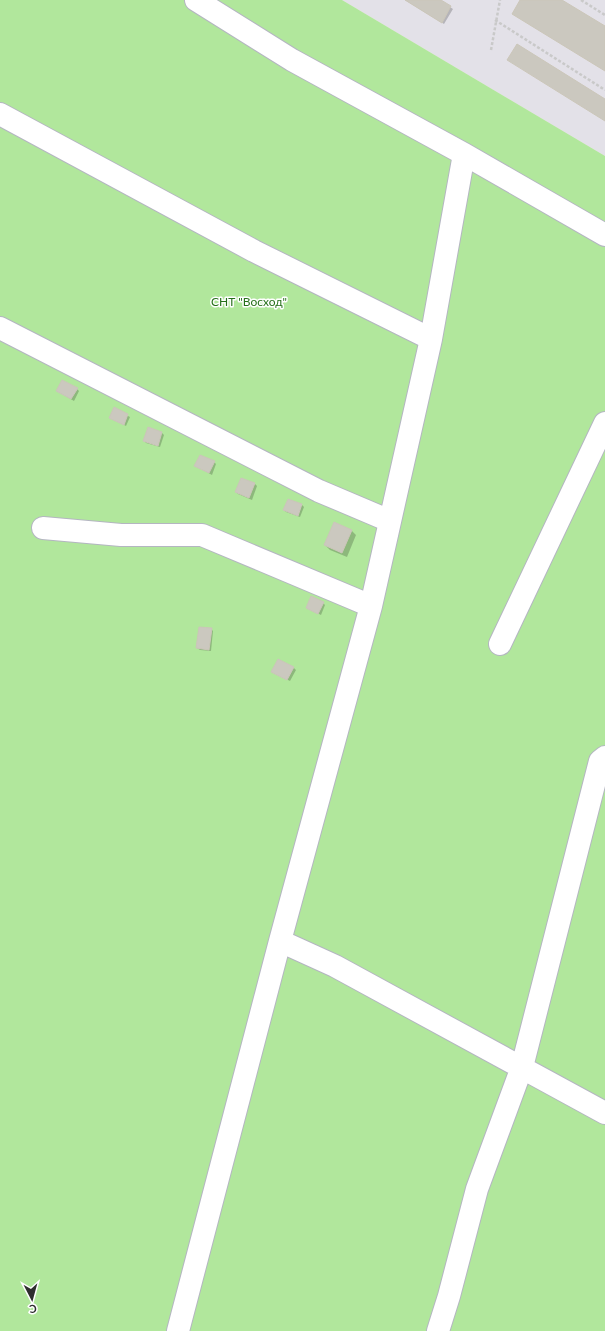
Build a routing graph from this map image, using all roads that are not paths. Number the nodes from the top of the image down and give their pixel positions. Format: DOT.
graph roads {
  1 [pos="196,0"];
  2 [pos="0,114"];
  3 [pos="464,154"];
  4 [pos="605,235"];
  5 [pos="0,328"];
  6 [pos="431,339"];
  7 [pos="605,423"];
  8 [pos="390,521"];
  9 [pos="43,528"];
  10 [pos="371,606"];
  11 [pos="500,644"];
  12 [pos="605,757"];
  13 [pos="280,941"];
  14 [pos="522,1067"];
  15 [pos="605,1113"];
  16 [pos="178,1331"];
  17 [pos="438,1331"];
  1 -- 3 [label="lane"];
  2 -- 6 [label="lane"];
  3 -- 4 [label="lane"];
  3 -- 6 [label="lane"];
  5 -- 8 [label="lane"];
  6 -- 8 [label="lane"];
  7 -- 11 [label="lane"];
  8 -- 10 [label="lane"];
  9 -- 10 [label="lane"];
  10 -- 13 [label="lane"];
  12 -- 14 [label="lane"];
  13 -- 14 [label="lane"];
  13 -- 16 [label="lane"];
  14 -- 15 [label="lane"];
  14 -- 17 [label="lane"];
}
